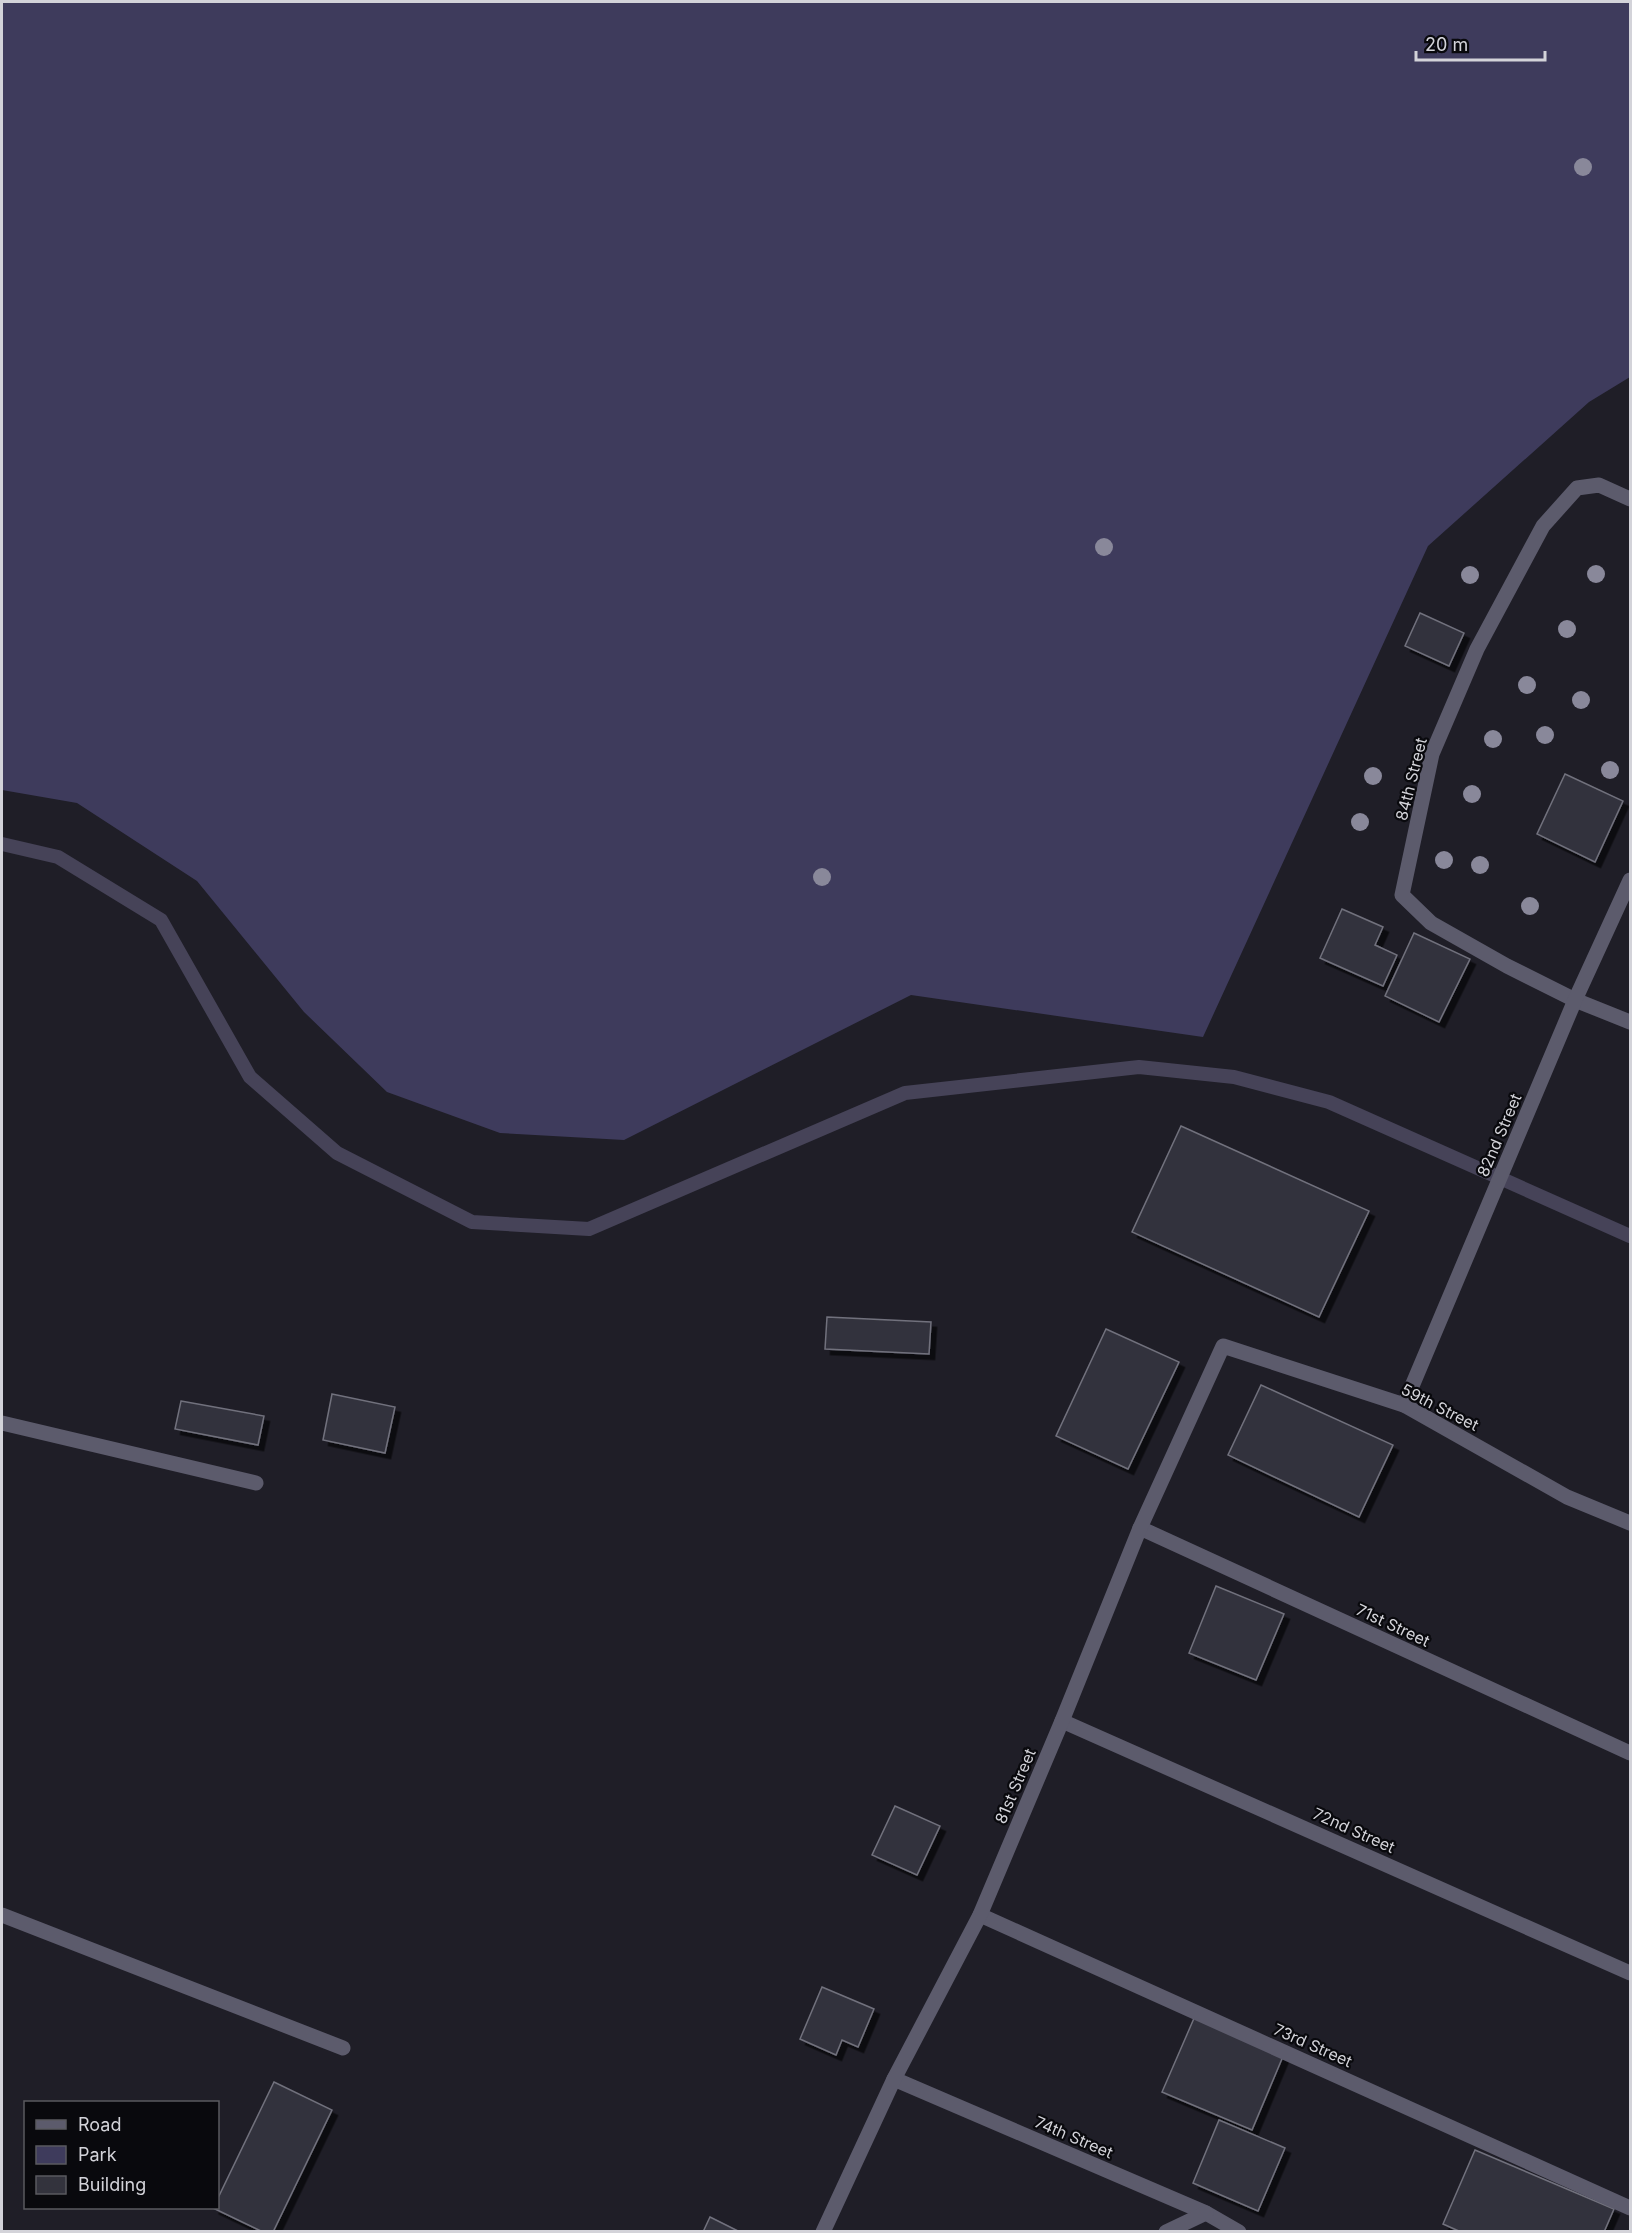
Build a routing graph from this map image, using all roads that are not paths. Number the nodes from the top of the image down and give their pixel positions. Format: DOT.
graph roads {
  1 [pos="1630,499"];
  2 [pos="1630,880"];
  3 [pos="1575,1000"];
  4 [pos="1630,1022"];
  5 [pos="1223,1346"];
  6 [pos="1404,1406"];
  7 [pos="2,1423"];
  8 [pos="256,1483"];
  9 [pos="1630,1523"];
  10 [pos="1140,1528"];
  11 [pos="1062,1720"];
  12 [pos="1630,1753"];
  13 [pos="2,1915"];
  14 [pos="980,1915"];
  15 [pos="1630,1973"];
  16 [pos="343,2048"];
  17 [pos="894,2079"];
  18 [pos="1630,2208"];
  19 [pos="1206,2213"];
  20 [pos="823,2232"];
  21 [pos="1166,2232"];
  22 [pos="1239,2232"];
  1 -- 3 [label="street, 84th Street"];
  2 -- 3 [label="street, 82nd Street"];
  3 -- 4 [label="street"];
  3 -- 6 [label="street, 82nd Street"];
  5 -- 6 [label="street, 59th Street"];
  5 -- 10 [label="street, 81st Street"];
  6 -- 9 [label="street, 59th Street"];
  7 -- 8 [label="street"];
  10 -- 11 [label="street, 81st Street"];
  10 -- 12 [label="street, 71st Street"];
  11 -- 14 [label="street, 81st Street"];
  11 -- 15 [label="street, 72nd Street"];
  13 -- 16 [label="street"];
  14 -- 17 [label="street, 81st Street"];
  14 -- 18 [label="street, 73rd Street"];
  17 -- 19 [label="street, 74th Street"];
  17 -- 20 [label="street, 81st Street"];
  19 -- 21 [label="street"];
  19 -- 22 [label="street, 74th Street"];
}
